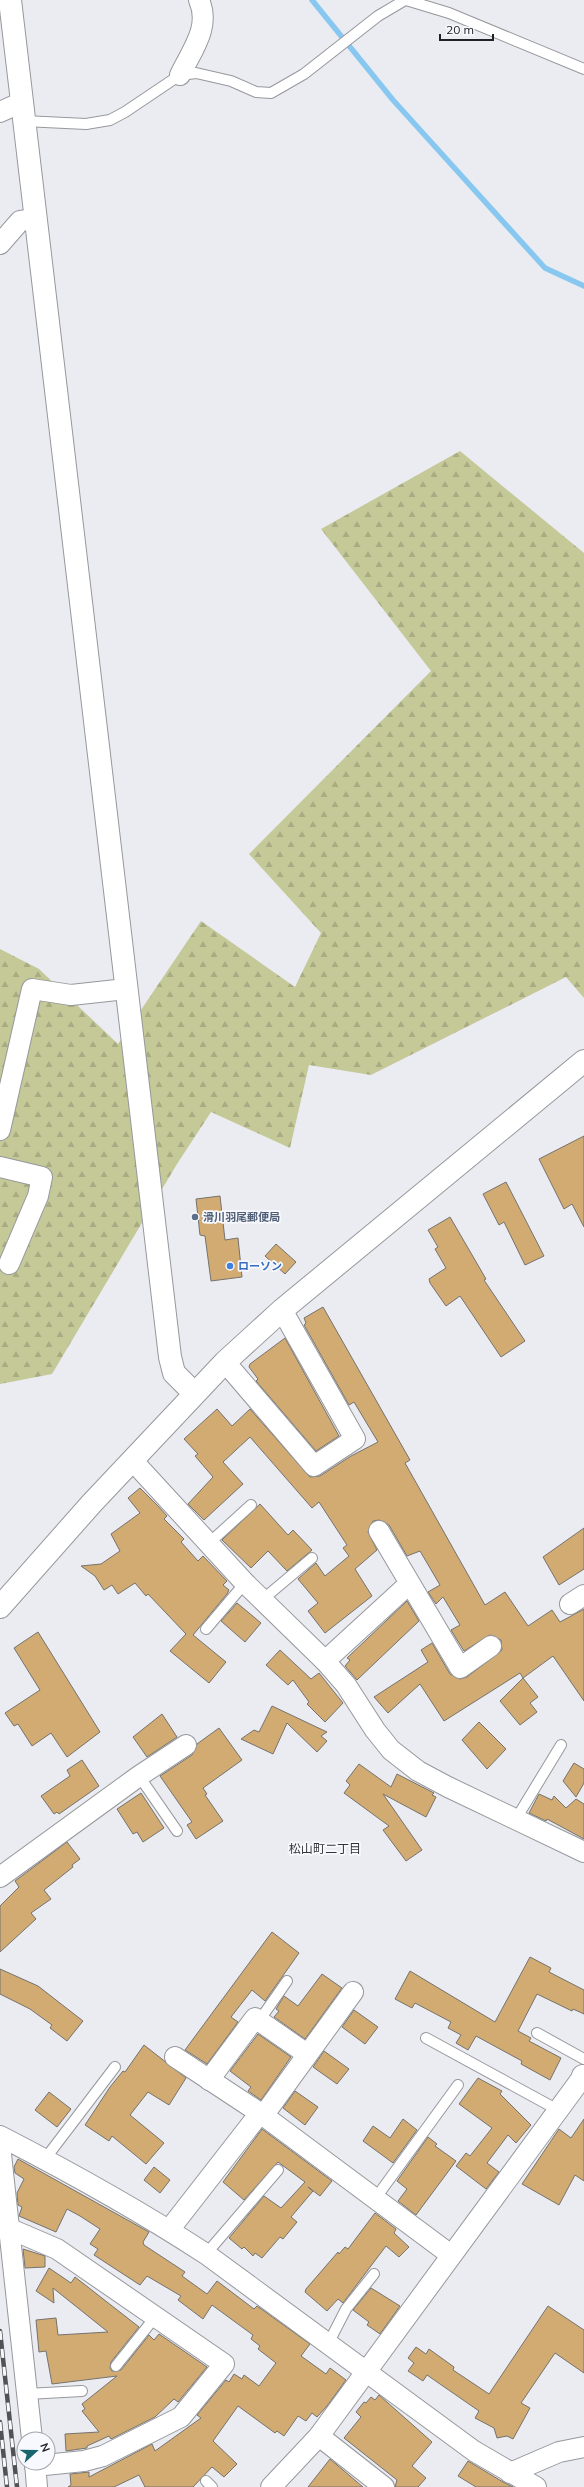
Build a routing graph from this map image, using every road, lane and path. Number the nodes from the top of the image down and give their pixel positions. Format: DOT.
graph roads {
  1 [pos="10,0"];
  2 [pos="199,0"];
  3 [pos="406,0"];
  4 [pos="584,68"];
  5 [pos="180,75"];
  6 [pos="23,111"];
  7 [pos="0,112"];
  8 [pos="36,219"];
  9 [pos="0,244"];
  10 [pos="126,989"];
  11 [pos="584,1061"];
  12 [pos="0,1130"];
  13 [pos="0,1167"];
  14 [pos="9,1264"];
  15 [pos="282,1310"];
  16 [pos="225,1362"];
  17 [pos="194,1393"];
  18 [pos="132,1460"];
  19 [pos="251,1505"];
  20 [pos="379,1531"];
  21 [pos="208,1544"];
  22 [pos="312,1558"];
  23 [pos="245,1583"];
  24 [pos="409,1584"];
  25 [pos="262,1600"];
  26 [pos="0,1608"];
  27 [pos="206,1629"];
  28 [pos="491,1646"];
  29 [pos="325,1661"];
  30 [pos="186,1745"];
  31 [pos="561,1745"];
  32 [pos="139,1776"];
  33 [pos="516,1819"];
  34 [pos="177,1831"];
  35 [pos="584,1852"];
  36 [pos="0,1877"];
  37 [pos="288,1981"];
  38 [pos="353,1992"];
  39 [pos="259,2021"];
  40 [pos="538,2033"];
  41 [pos="426,2038"];
  42 [pos="307,2054"];
  43 [pos="176,2057"];
  44 [pos="115,2067"];
  45 [pos="584,2072"];
  46 [pos="209,2080"];
  47 [pos="458,2085"];
  48 [pos="558,2110"];
  49 [pos="262,2115"];
  50 [pos="0,2136"];
  51 [pos="0,2145"];
  52 [pos="45,2159"];
  53 [pos="278,2170"];
  54 [pos="375,2199"];
  55 [pos="8,2228"];
  56 [pos="169,2230"];
  57 [pos="206,2254"];
  58 [pos="451,2255"];
  59 [pos="374,2274"];
  60 [pos="156,2316"];
  61 [pos="328,2344"];
  62 [pos="116,2366"];
  63 [pos="366,2372"];
  64 [pos="82,2391"];
  65 [pos="27,2394"];
  66 [pos="31,2431"];
  67 [pos="319,2436"];
  68 [pos="584,2447"];
  69 [pos="56,2463"];
  70 [pos="36,2471"];
  71 [pos="510,2473"];
  72 [pos="37,2487"];
  73 [pos="271,2487"];
  74 [pos="384,2487"];
  75 [pos="536,2487"];
  1 -- 6 [label="street"];
  2 -- 5 [label="street"];
  3 -- 4 [label="lane"];
  3 -- 5 [label="lane"];
  5 -- 6 [label="lane"];
  6 -- 7 [label="street"];
  6 -- 8 [label="street"];
  8 -- 9 [label="street"];
  8 -- 10 [label="street"];
  10 -- 12 [label="street"];
  10 -- 17 [label="street"];
  11 -- 15 [label="street"];
  13 -- 14 [label="street"];
  15 -- 16 [label="street"];
  15 -- 16 [label="street"];
  16 -- 17 [label="street"];
  17 -- 18 [label="street"];
  18 -- 21 [label="street"];
  18 -- 26 [label="street"];
  19 -- 21 [label="lane"];
  20 -- 24 [label="street"];
  21 -- 23 [label="street"];
  22 -- 25 [label="lane"];
  23 -- 25 [label="street"];
  23 -- 27 [label="lane"];
  24 -- 28 [label="street"];
  24 -- 29 [label="street"];
  25 -- 29 [label="street"];
  29 -- 33 [label="street"];
  30 -- 32 [label="street"];
  31 -- 33 [label="lane"];
  32 -- 34 [label="lane"];
  32 -- 36 [label="street"];
  33 -- 35 [label="street"];
  37 -- 39 [label="lane"];
  38 -- 42 [label="street"];
  39 -- 42 [label="street"];
  39 -- 46 [label="street"];
  40 -- 45 [label="lane"];
  41 -- 48 [label="lane"];
  42 -- 49 [label="street"];
  43 -- 46 [label="street"];
  44 -- 52 [label="lane"];
  45 -- 48 [label="street"];
  46 -- 49 [label="street"];
  47 -- 54 [label="lane"];
  48 -- 58 [label="street"];
  49 -- 54 [label="street"];
  49 -- 56 [label="street"];
  50 -- 52 [label="street"];
  51 -- 55 [label="street"];
  52 -- 56 [label="street"];
  53 -- 57 [label="lane"];
  54 -- 58 [label="street"];
  55 -- 60 [label="street"];
  55 -- 65 [label="street"];
  56 -- 57 [label="street"];
  57 -- 61 [label="street"];
  58 -- 63 [label="street"];
  59 -- 61 [label="lane"];
  60 -- 62 [label="lane"];
  60 -- 69 [label="street"];
  61 -- 63 [label="street"];
  63 -- 67 [label="street"];
  63 -- 71 [label="street"];
  64 -- 65 [label="lane"];
  65 -- 66 [label="street"];
  67 -- 73 [label="street"];
  67 -- 74 [label="street"];
  68 -- 71 [label="street"];
  70 -- 72 [label="street"];
  71 -- 75 [label="street"];
}
